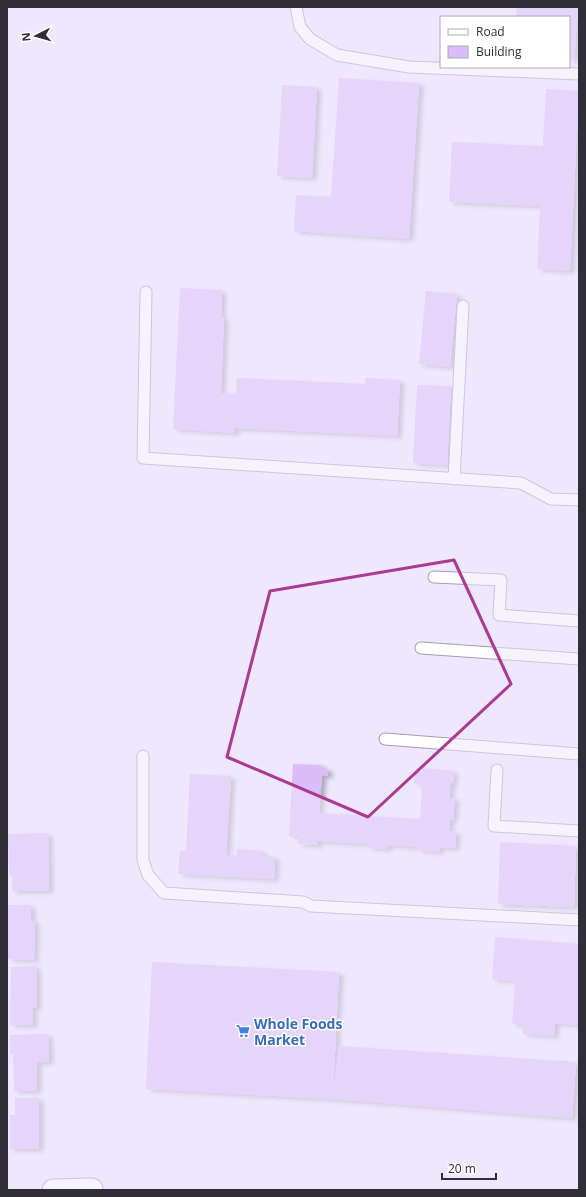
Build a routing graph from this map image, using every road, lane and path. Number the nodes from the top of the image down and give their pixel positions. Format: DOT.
graph roads {
  1 [pos="296,7"];
  2 [pos="579,74"];
  3 [pos="146,292"];
  4 [pos="463,306"];
  5 [pos="454,479"];
  6 [pos="579,500"];
  7 [pos="434,577"];
  8 [pos="579,621"];
  9 [pos="421,648"];
  10 [pos="579,659"];
  11 [pos="385,739"];
  12 [pos="579,754"];
  13 [pos="143,756"];
  14 [pos="497,770"];
  15 [pos="579,831"];
  16 [pos="579,920"];
  17 [pos="92,1189"];
  18 [pos="53,1190"];
  1 -- 2 [label="lane"];
  3 -- 5 [label="lane"];
  4 -- 5 [label="lane"];
  5 -- 6 [label="lane"];
  7 -- 8 [label="lane"];
  9 -- 10 [label="lane"];
  11 -- 12 [label="lane"];
  13 -- 16 [label="lane"];
  14 -- 15 [label="lane"];
  17 -- 18 [label="street"];
}
